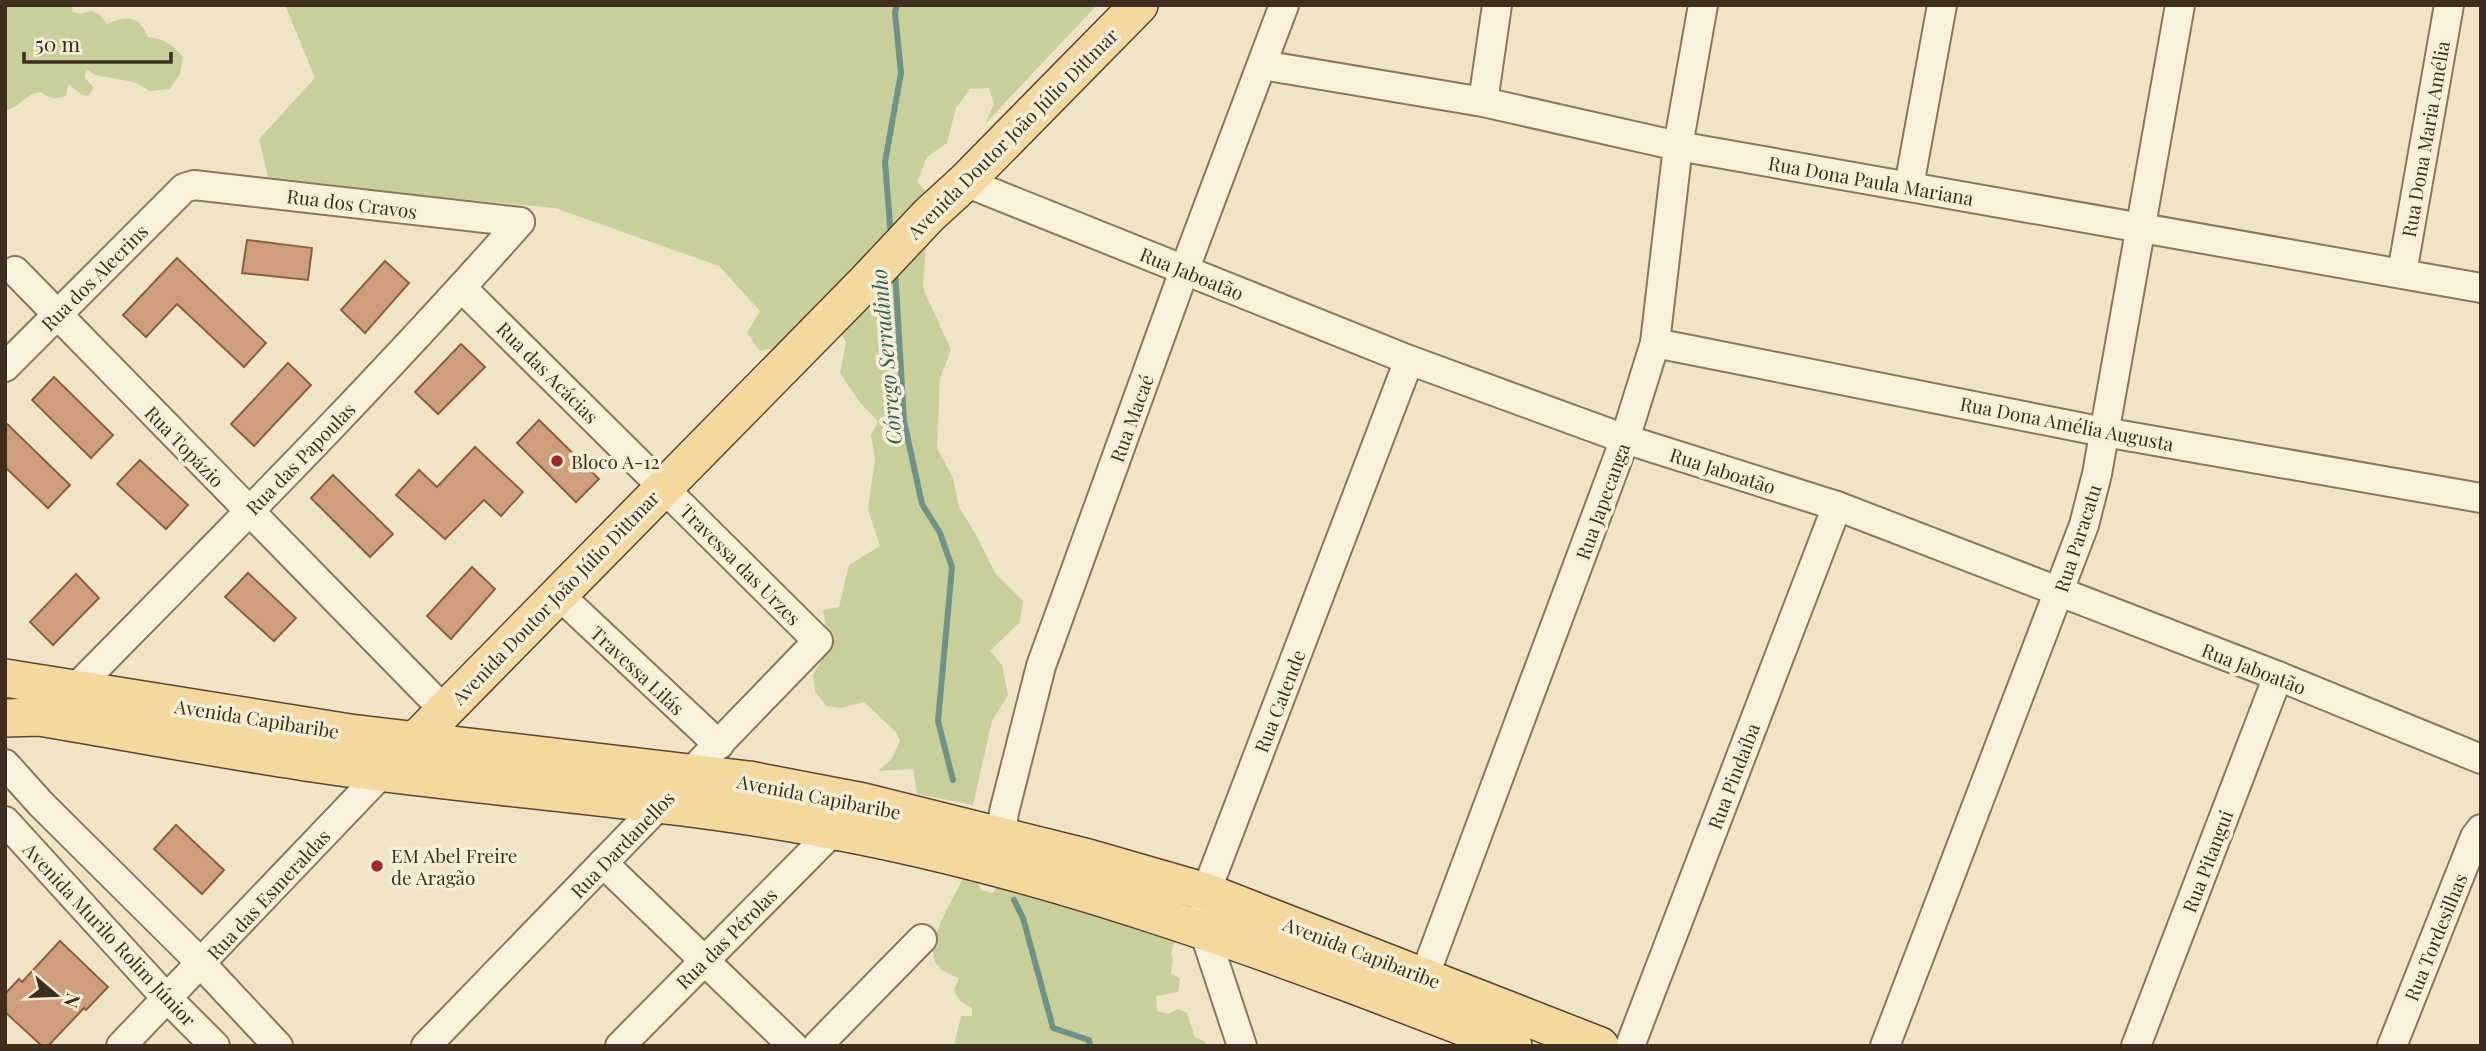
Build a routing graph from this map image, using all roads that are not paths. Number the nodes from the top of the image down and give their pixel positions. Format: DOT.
graph roads {
  1 [pos="1139,5"];
  2 [pos="1284,5"];
  3 [pos="1497,5"];
  4 [pos="1703,5"];
  5 [pos="1942,5"];
  6 [pos="2180,5"];
  7 [pos="2449,5"];
  8 [pos="1262,65"];
  9 [pos="1483,102"];
  10 [pos="1678,146"];
  11 [pos="965,182"];
  12 [pos="1909,186"];
  13 [pos="184,188"];
  14 [pos="520,222"];
  15 [pos="2140,227"];
  16 [pos="15,271"];
  17 [pos="1184,271"];
  18 [pos="2402,274"];
  19 [pos="462,288"];
  20 [pos="2481,288"];
  21 [pos="57,314"];
  22 [pos="1654,343"];
  23 [pos="1409,360"];
  24 [pos="5,366"];
  25 [pos="2104,432"];
  26 [pos="1625,439"];
  27 [pos="663,487"];
  28 [pos="2481,498"];
  29 [pos="1837,506"];
  30 [pos="250,511"];
  31 [pos="2060,592"];
  32 [pos="558,594"];
  33 [pos="818,641"];
  34 [pos="2278,676"];
  35 [pos="5,678"];
  36 [pos="75,689"];
  37 [pos="444,710"];
  38 [pos="5,718"];
  39 [pos="415,741"];
  40 [pos="719,745"];
  41 [pos="2481,760"];
  42 [pos="5,764"];
  43 [pos="383,772"];
  44 [pos="690,773"];
  45 [pos="863,802"];
  46 [pos="41,804"];
  47 [pos="660,805"];
  48 [pos="11,827"];
  49 [pos="2481,829"];
  50 [pos="833,830"];
  51 [pos="999,852"];
  52 [pos="603,863"];
  53 [pos="1206,892"];
  54 [pos="1204,932"];
  55 [pos="922,939"];
  56 [pos="704,960"];
  57 [pos="201,964"];
  58 [pos="1419,992"];
  59 [pos="168,998"];
  60 [pos="121,1046"];
  61 [pos="215,1046"];
  62 [pos="278,1046"];
  63 [pos="426,1046"];
  64 [pos="620,1046"];
  65 [pos="793,1046"];
  66 [pos="817,1046"];
  67 [pos="1242,1046"];
  68 [pos="1513,1046"];
  69 [pos="1600,1046"];
  70 [pos="1630,1046"];
  71 [pos="1885,1046"];
  72 [pos="2136,1046"];
  73 [pos="2392,1046"];
  1 -- 11 [label="main road, Avenida Doutor João Júlio Dittmar"];
  2 -- 8 [label="street, Rua Macaé"];
  3 -- 9 [label="street"];
  4 -- 10 [label="street, Rua Japecanga"];
  5 -- 12 [label="street"];
  6 -- 15 [label="street, Rua Paracatu"];
  7 -- 18 [label="street, Rua Dona Maria Amélia"];
  8 -- 9 [label="street, Rua Dona Paula Mariana"];
  8 -- 17 [label="street, Rua Macaé"];
  9 -- 10 [label="street, Rua Dona Paula Mariana"];
  10 -- 12 [label="street, Rua Dona Paula Mariana"];
  10 -- 22 [label="street, Rua Japecanga"];
  11 -- 17 [label="street, Rua Jaboatão"];
  11 -- 27 [label="main road, Avenida Doutor João Júlio Dittmar"];
  12 -- 15 [label="street, Rua Dona Paula Mariana"];
  13 -- 14 [label="street, Rua dos Cravos"];
  13 -- 21 [label="street, Rua dos Alecrins"];
  14 -- 19 [label="street, Rua das Papoulas"];
  15 -- 18 [label="street, Rua Dona Paula Mariana"];
  15 -- 25 [label="street, Rua Paracatu"];
  16 -- 21 [label="street, Rua Topázio"];
  17 -- 23 [label="street, Rua Jaboatão"];
  17 -- 51 [label="street, Rua Macaé"];
  18 -- 20 [label="street, Rua Dona Paula Mariana"];
  19 -- 27 [label="street, Rua das Acácias"];
  19 -- 30 [label="street, Rua das Papoulas"];
  21 -- 24 [label="street, Rua dos Alecrins"];
  21 -- 30 [label="street, Rua Topázio"];
  22 -- 25 [label="street, Rua Dona Amélia Augusta"];
  22 -- 26 [label="street, Rua Japecanga"];
  23 -- 26 [label="street, Rua Jaboatão"];
  23 -- 53 [label="street, Rua Catende"];
  25 -- 28 [label="street, Rua Dona Amélia Augusta"];
  25 -- 31 [label="street, Rua Paracatu"];
  26 -- 29 [label="street, Rua Jaboatão"];
  26 -- 58 [label="street, Rua Japecanga"];
  27 -- 32 [label="main road, Avenida Doutor João Júlio Dittmar"];
  27 -- 33 [label="street, Travessa das Urzes"];
  29 -- 31 [label="street, Rua Jaboatão"];
  29 -- 70 [label="street, Rua Pindaíba"];
  30 -- 36 [label="street, Rua das Papoulas"];
  30 -- 37 [label="street, Rua Topázio"];
  31 -- 34 [label="street, Rua Jaboatão"];
  31 -- 71 [label="street, Rua Paracatu"];
  32 -- 37 [label="main road, Avenida Doutor João Júlio Dittmar"];
  32 -- 40 [label="street, Travessa Lilás"];
  33 -- 40 [label="street, Rua Dardanellos"];
  34 -- 41 [label="street, Rua Jaboatão"];
  34 -- 72 [label="street, Rua Pitangui"];
  35 -- 36 [label="main road, Avenida Capibaribe"];
  36 -- 39 [label="main road, Avenida Capibaribe"];
  37 -- 39 [label="main road, Avenida Doutor João Júlio Dittmar"];
  38 -- 43 [label="main road, Avenida Capibaribe"];
  39 -- 43 [label="main road, Rua das Esmeraldas"];
  39 -- 44 [label="main road, Avenida Capibaribe"];
  40 -- 44 [label="street, Rua Dardanellos"];
  42 -- 46 [label="street, Avenida Murilo Rolim Júnior"];
  43 -- 47 [label="main road, Avenida Capibaribe"];
  43 -- 57 [label="street, Rua das Esmeraldas"];
  44 -- 45 [label="main road, Avenida Capibaribe"];
  44 -- 47 [label="street, Rua Dardanellos"];
  45 -- 50 [label="street, Rua das Pérolas"];
  45 -- 51 [label="main road, Avenida Capibaribe"];
  46 -- 48 [label="street"];
  46 -- 57 [label="street, Avenida Murilo Rolim Júnior"];
  47 -- 50 [label="main road, Avenida Capibaribe"];
  47 -- 52 [label="street, Rua Dardanellos"];
  48 -- 59 [label="street, Avenida Murilo Rolim Júnior"];
  49 -- 73 [label="street, Rua Tordesilhas"];
  50 -- 51 [label="main road, Avenida Capibaribe"];
  50 -- 56 [label="street, Rua das Pérolas"];
  51 -- 53 [label="main road, Avenida Capibaribe"];
  51 -- 54 [label="main road, Avenida Capibaribe"];
  52 -- 56 [label="street"];
  52 -- 63 [label="street, Rua Dardanellos"];
  53 -- 54 [label="street, Rua Catende"];
  53 -- 58 [label="main road, Avenida Capibaribe"];
  54 -- 58 [label="main road, Avenida Capibaribe"];
  54 -- 67 [label="street, Rua Catende"];
  55 -- 66 [label="street"];
  56 -- 64 [label="street, Rua das Pérolas"];
  56 -- 65 [label="street"];
  57 -- 59 [label="street, Rua das Esmeraldas"];
  57 -- 62 [label="street, Avenida Murilo Rolim Júnior"];
  58 -- 68 [label="main road, Avenida Capibaribe"];
  58 -- 69 [label="main road, Avenida Capibaribe"];
  59 -- 60 [label="street, Rua das Esmeraldas"];
  59 -- 61 [label="street, Avenida Murilo Rolim Júnior"];
}
